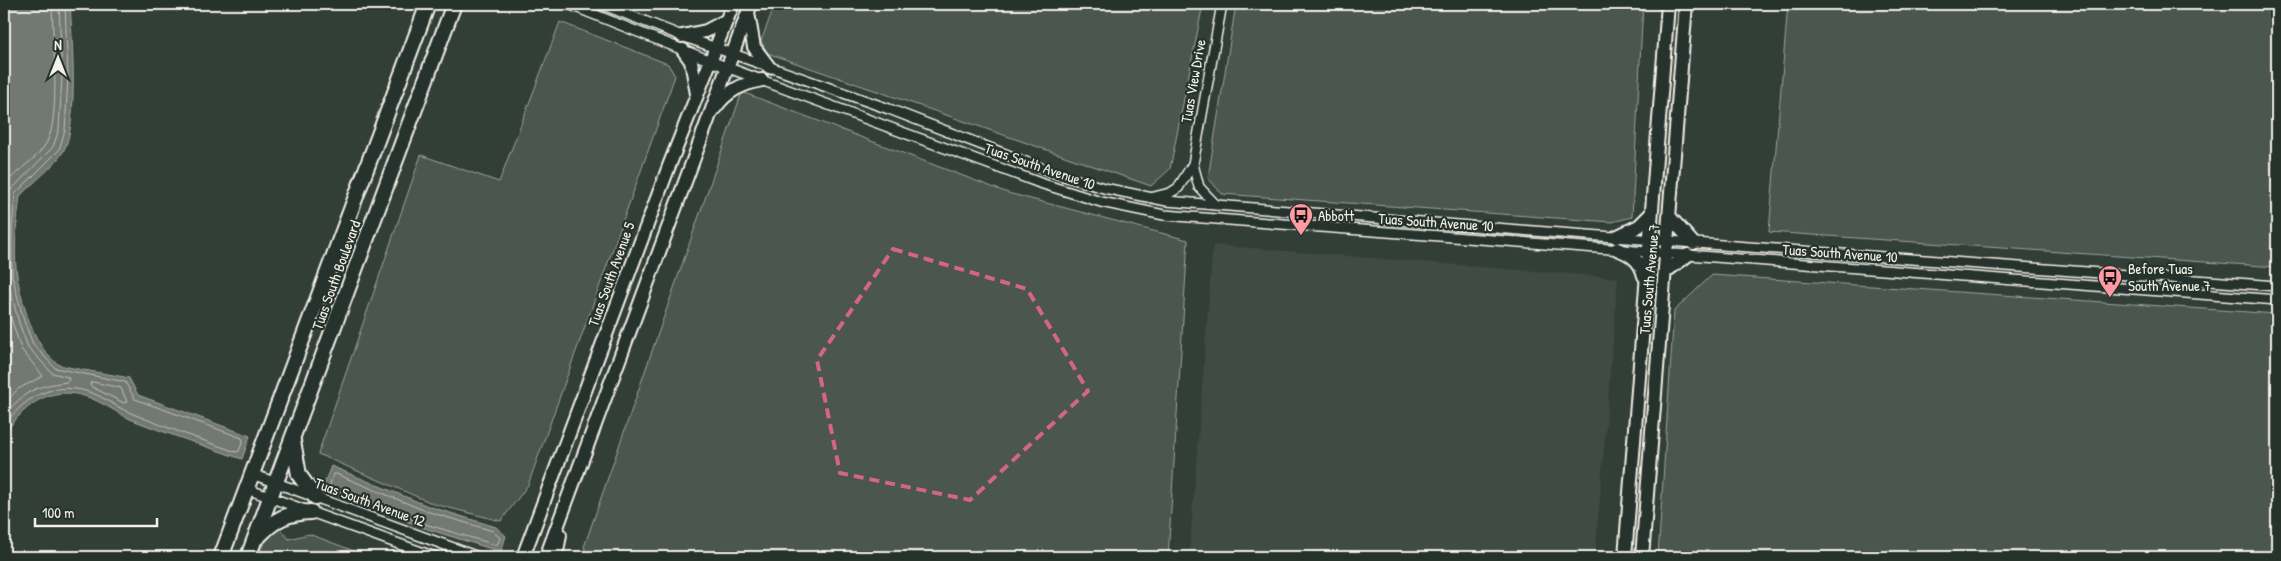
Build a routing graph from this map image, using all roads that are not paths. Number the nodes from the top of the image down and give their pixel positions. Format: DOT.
graph roads {
  1 [pos="428,4"];
  2 [pos="454,4"];
  3 [pos="568,4"];
  4 [pos="601,4"];
  5 [pos="733,4"];
  6 [pos="1222,4"];
  7 [pos="1668,4"];
  8 [pos="1686,4"];
  9 [pos="749,9"];
  10 [pos="727,20"];
  11 [pos="682,36"];
  12 [pos="715,48"];
  13 [pos="683,50"];
  14 [pos="732,54"];
  15 [pos="710,60"];
  16 [pos="726,67"];
  17 [pos="769,67"];
  18 [pos="762,80"];
  19 [pos="697,94"];
  20 [pos="709,115"];
  21 [pos="1193,164"];
  22 [pos="1152,198"];
  23 [pos="1217,205"];
  24 [pos="1651,214"];
  25 [pos="1670,217"];
  26 [pos="1617,243"];
  27 [pos="1649,245"];
  28 [pos="1667,247"];
  29 [pos="1690,249"];
  30 [pos="1665,272"];
  31 [pos="1646,286"];
  32 [pos="2277,286"];
  33 [pos="2277,300"];
  34 [pos="292,438"];
  35 [pos="252,474"];
  36 [pos="276,482"];
  37 [pos="247,489"];
  38 [pos="270,497"];
  39 [pos="315,497"];
  40 [pos="312,512"];
  41 [pos="563,513"];
  42 [pos="254,542"];
  43 [pos="521,555"];
  44 [pos="221,557"];
  45 [pos="248,557"];
  46 [pos="435,557"];
  47 [pos="478,557"];
  48 [pos="546,557"];
  49 [pos="556,557"];
  50 [pos="1625,557"];
  51 [pos="1642,557"];
  1 -- 35 [label="main road"];
  2 -- 34 [label="main road, Tuas South Boulevard"];
  3 -- 13 [label="street, Tuas South Avenue 10"];
  4 -- 11 [label="street, Tuas South Avenue 10"];
  5 -- 10 [label="main road, Tuas South Avenue 5"];
  6 -- 21 [label="street, Tuas View Drive"];
  7 -- 24 [label="main road, Tuas South Avenue 7"];
  8 -- 25 [label="main road, Tuas South Avenue 7"];
  9 -- 14 [label="main road"];
  9 -- 17 [label="main road"];
  10 -- 11 [label="main road"];
  10 -- 12 [label="main road, Tuas South Avenue 5"];
  11 -- 12 [label="street, Tuas South Avenue 10"];
  12 -- 14 [label="street, Tuas South Avenue 10"];
  12 -- 15 [label="main road, Tuas South Avenue 5"];
  13 -- 15 [label="street, Tuas South Avenue 10"];
  13 -- 19 [label="main road"];
  14 -- 16 [label="main road"];
  14 -- 17 [label="street, Tuas South Avenue 10"];
  15 -- 16 [label="street, Tuas South Avenue 10"];
  15 -- 19 [label="main road, Tuas South Avenue 5"];
  16 -- 18 [label="street, Tuas South Avenue 10"];
  16 -- 20 [label="main road"];
  17 -- 22 [label="street, Tuas South Avenue 10"];
  18 -- 20 [label="main road"];
  18 -- 26 [label="street, Tuas South Avenue 10"];
  19 -- 43 [label="main road, Tuas South Avenue 5"];
  20 -- 41 [label="main road"];
  21 -- 22 [label="street, Tuas View Drive"];
  21 -- 23 [label="street, Tuas View Drive"];
  22 -- 23 [label="street, Tuas South Avenue 10"];
  23 -- 26 [label="street, Tuas South Avenue 10"];
  24 -- 26 [label="main road"];
  24 -- 27 [label="main road, Tuas South Avenue 7"];
  25 -- 28 [label="main road, Tuas South Avenue 7"];
  25 -- 29 [label="main road"];
  26 -- 27 [label="street, Tuas South Avenue 10"];
  26 -- 31 [label="main road"];
  27 -- 28 [label="street, Tuas South Avenue 10"];
  27 -- 31 [label="main road, Tuas South Avenue 7"];
  28 -- 29 [label="street, Tuas South Avenue 10"];
  28 -- 30 [label="main road, Tuas South Avenue 7"];
  29 -- 30 [label="main road"];
  29 -- 32 [label="street, Tuas South Avenue 10"];
  29 -- 33 [label="street, Tuas South Avenue 10"];
  30 -- 51 [label="main road, Tuas South Avenue 7"];
  31 -- 50 [label="main road, Tuas South Avenue 7"];
  34 -- 36 [label="main road, Tuas South Boulevard"];
  34 -- 39 [label="main road"];
  35 -- 36 [label="street, Tuas South Avenue 12"];
  35 -- 37 [label="main road"];
  36 -- 38 [label="main road, Tuas South Boulevard"];
  36 -- 39 [label="street, Tuas South Avenue 12"];
  37 -- 38 [label="street, Tuas South Avenue 12"];
  37 -- 44 [label="main road"];
  38 -- 40 [label="street, Tuas South Avenue 12"];
  38 -- 42 [label="main road, Tuas South Boulevard"];
  39 -- 47 [label="street, Tuas South Avenue 12"];
  40 -- 42 [label="main road"];
  40 -- 46 [label="street, Tuas South Avenue 12"];
  41 -- 48 [label="main road"];
  41 -- 49 [label="main road"];
  42 -- 45 [label="main road, Tuas South Boulevard"];
}
